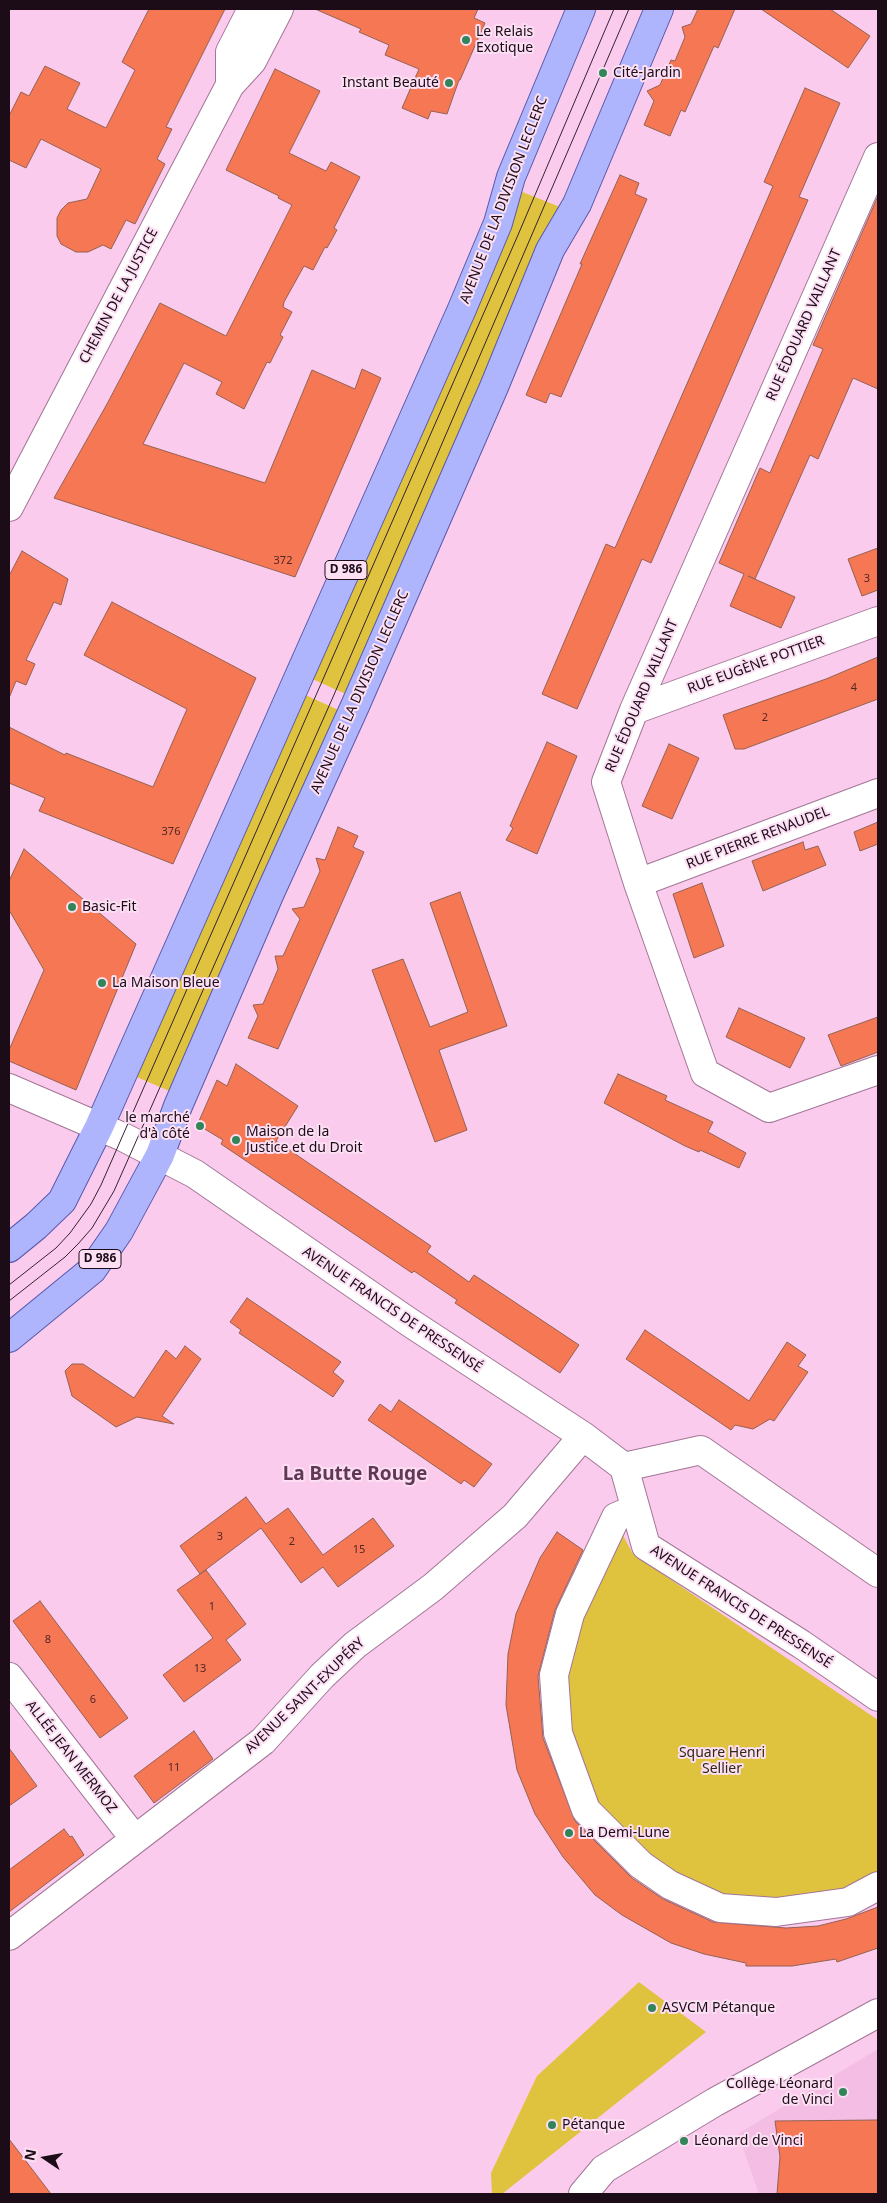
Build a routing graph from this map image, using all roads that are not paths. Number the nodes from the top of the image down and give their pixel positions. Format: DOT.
graph roads {
  1 [pos="252,9"];
  2 [pos="278,9"];
  3 [pos="580,9"];
  4 [pos="659,9"];
  5 [pos="230,85"];
  6 [pos="878,157"];
  7 [pos="9,507"];
  8 [pos="878,621"];
  9 [pos="634,710"];
  10 [pos="878,793"];
  11 [pos="638,884"];
  12 [pos="878,1070"];
  13 [pos="9,1088"];
  14 [pos="99,1127"];
  15 [pos="160,1155"];
  16 [pos="9,1248"];
  17 [pos="9,1338"];
  18 [pos="583,1436"];
  19 [pos="624,1467"];
  20 [pos="635,1509"];
  21 [pos="878,1573"];
  22 [pos="9,1677"];
  23 [pos="878,1697"];
  24 [pos="134,1838"];
  25 [pos="878,1886"];
  26 [pos="9,1936"];
  27 [pos="878,2013"];
  28 [pos="583,2194"];
  1 -- 5 [label="street, CHEMIN DE LA JUSTICE"];
  2 -- 5 [label="street, CHEMIN DE LA JUSTICE"];
  3 -- 14 [label="main road, AVENUE DE LA DIVISION LECLERC / D 986"];
  4 -- 15 [label="main road, AVENUE DE LA DIVISION LECLERC / D 986"];
  5 -- 7 [label="street, CHEMIN DE LA JUSTICE"];
  6 -- 9 [label="street, RUE ÉDOUARD VAILLANT"];
  8 -- 9 [label="street, RUE EUGÈNE POTTIER"];
  9 -- 11 [label="street, RUE ÉDOUARD VAILLANT"];
  10 -- 11 [label="street, RUE PIERRE RENAUDEL"];
  11 -- 12 [label="street, RUE ÉDOUARD VAILLANT"];
  13 -- 14 [label="street, AVENUE FRANCIS DE PRESSENSÉ"];
  14 -- 15 [label="street, AVENUE FRANCIS DE PRESSENSÉ"];
  14 -- 16 [label="main road, AVENUE DE LA DIVISION LECLERC / D 986"];
  15 -- 17 [label="main road, AVENUE DE LA DIVISION LECLERC / D 986"];
  15 -- 18 [label="street, AVENUE FRANCIS DE PRESSENSÉ"];
  18 -- 19 [label="street, AVENUE FRANCIS DE PRESSENSÉ"];
  18 -- 24 [label="street, AVENUE SAINT-EXUPÉRY"];
  19 -- 20 [label="street, AVENUE FRANCIS DE PRESSENSÉ"];
  19 -- 21 [label="street"];
  20 -- 23 [label="street, AVENUE FRANCIS DE PRESSENSÉ"];
  20 -- 25 [label="street"];
  22 -- 24 [label="street, ALLÉE JEAN MERMOZ"];
  24 -- 26 [label="street, AVENUE SAINT-EXUPÉRY"];
  27 -- 28 [label="street"];
}
